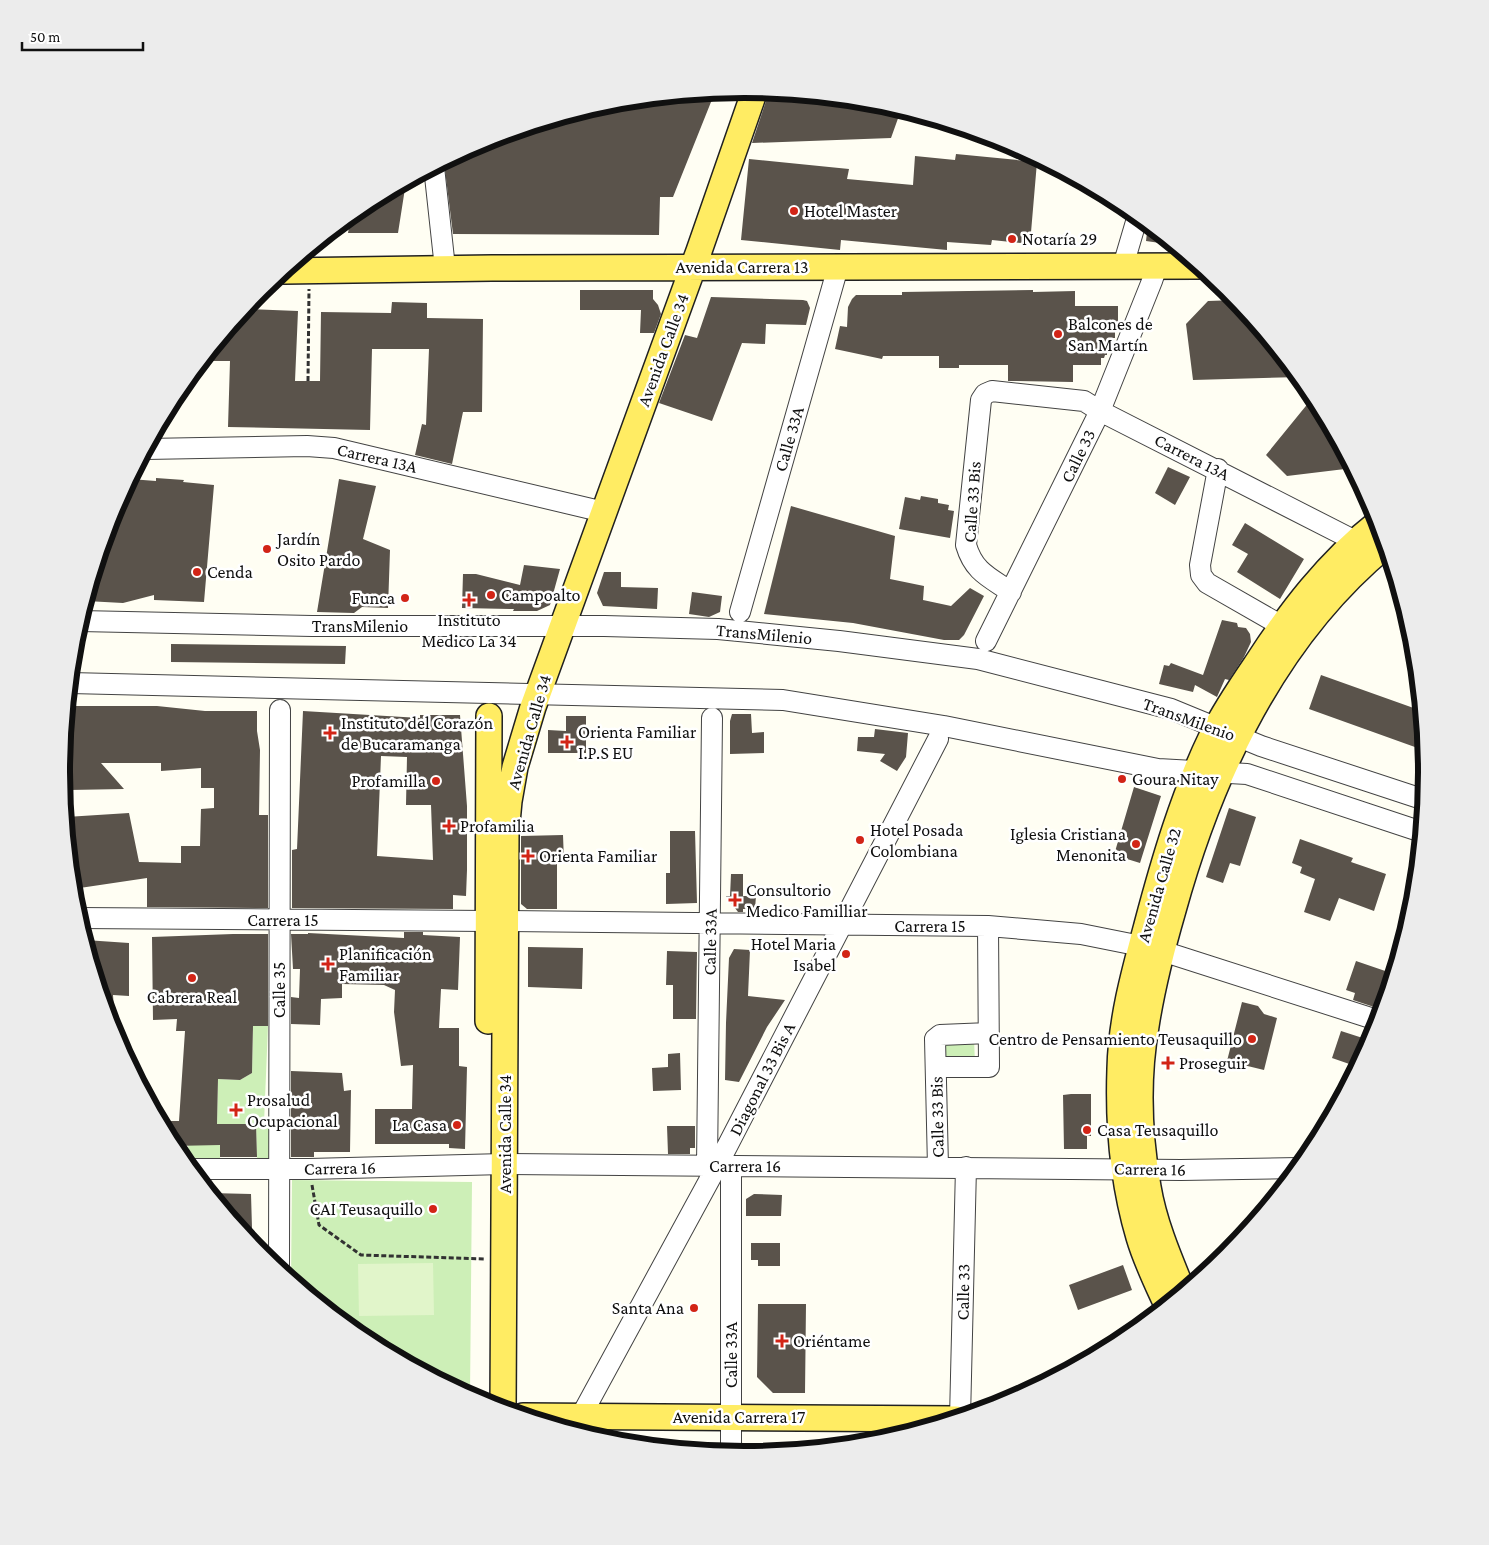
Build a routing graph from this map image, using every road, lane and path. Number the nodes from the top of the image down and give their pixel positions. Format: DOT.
graph roads {
  1 [pos="752,98"];
  2 [pos="435,174"];
  3 [pos="1136,224"];
  4 [pos="1124,266"];
  5 [pos="1157,266"];
  6 [pos="1190,266"];
  7 [pos="693,267"];
  8 [pos="838,267"];
  9 [pos="445,268"];
  10 [pos="310,270"];
  11 [pos="294,271"];
  12 [pos="308,381"];
  13 [pos="985,394"];
  14 [pos="1100,410"];
  15 [pos="153,449"];
  16 [pos="1218,470"];
  17 [pos="604,512"];
  18 [pos="1377,549"];
  19 [pos="1011,592"];
  20 [pos="740,612"];
  21 [pos="88,621"];
  22 [pos="563,625"];
  23 [pos="1282,626"];
  24 [pos="986,641"];
  25 [pos="76,683"];
  26 [pos="538,694"];
  27 [pos="280,710"];
  28 [pos="489,716"];
  29 [pos="712,718"];
  30 [pos="1227,732"];
  31 [pos="938,739"];
  32 [pos="1196,771"];
  33 [pos="1221,772"];
  34 [pos="1418,798"];
  35 [pos="1417,830"];
  36 [pos="86,918"];
  37 [pos="279,921"];
  38 [pos="497,921"];
  39 [pos="710,924"];
  40 [pos="842,925"];
  41 [pos="988,926"];
  42 [pos="1152,948"];
  43 [pos="1372,1019"];
  44 [pos="989,1034"];
  45 [pos="936,1067"];
  46 [pos="496,1164"];
  47 [pos="718,1166"];
  48 [pos="938,1167"];
  49 [pos="966,1167"];
  50 [pos="199,1168"];
  51 [pos="1290,1168"];
  52 [pos="280,1169"];
  53 [pos="309,1169"];
  54 [pos="1135,1169"];
  55 [pos="488,1259"];
  56 [pos="279,1260"];
  57 [pos="1181,1287"];
  58 [pos="1165,1300"];
  59 [pos="488,1397"];
  60 [pos="503,1402"];
  61 [pos="960,1411"];
  62 [pos="544,1416"];
  63 [pos="582,1416"];
  64 [pos="731,1417"];
  65 [pos="936,1419"];
  66 [pos="731,1447"];
  1 -- 7 [label="main road, Avenida Calle 34"];
  2 -- 9 [label="street"];
  3 -- 4 [label="street"];
  4 -- 5 [label="main road, Avenida Carrera 13"];
  4 -- 8 [label="main road, Avenida Carrera 13"];
  5 -- 6 [label="main road, Avenida Carrera 13"];
  5 -- 14 [label="street, Calle 33"];
  7 -- 8 [label="main road, Avenida Carrera 13"];
  7 -- 9 [label="main road, Avenida Carrera 13"];
  7 -- 17 [label="main road, Avenida Calle 34"];
  8 -- 20 [label="street, Calle 33A"];
  9 -- 10 [label="main road, Avenida Carrera 13"];
  10 -- 11 [label="main road, Avenida Carrera 13"];
  10 -- 12 [label="path"];
  13 -- 14 [label="street, Carrera 13A"];
  13 -- 19 [label="street, Calle 33 Bis"];
  14 -- 16 [label="street, Carrera 13A"];
  14 -- 19 [label="street, Calle 33"];
  15 -- 17 [label="street, Carrera 13A"];
  16 -- 18 [label="street, Carrera 13A"];
  16 -- 23 [label="street"];
  17 -- 22 [label="main road, Avenida Calle 34"];
  18 -- 23 [label="main road, Avenida Calle 32"];
  18 -- 30 [label="main road, Avenida Calle 32"];
  19 -- 24 [label="street, Calle 33"];
  21 -- 22 [label="street, TransMilenio"];
  22 -- 26 [label="main road, Avenida Calle 34"];
  22 -- 30 [label="street, TransMilenio"];
  23 -- 30 [label="main road, Avenida Calle 32"];
  25 -- 26 [label="street"];
  26 -- 32 [label="street"];
  26 -- 38 [label="main road, Avenida Calle 34"];
  27 -- 37 [label="street, Calle 35"];
  28 -- 38 [label="main road, Avenida Calle 34"];
  29 -- 39 [label="street, Calle 33A"];
  30 -- 32 [label="main road, Avenida Calle 32"];
  30 -- 33 [label="main road, Avenida Calle 32"];
  30 -- 34 [label="street, TransMilenio"];
  31 -- 40 [label="street, Diagonal 33 Bis A"];
  32 -- 33 [label="street"];
  32 -- 42 [label="main road, Avenida Calle 32"];
  33 -- 35 [label="street"];
  33 -- 42 [label="main road, Avenida Calle 32"];
  36 -- 37 [label="street, Carrera 15"];
  37 -- 38 [label="street, Carrera 15"];
  37 -- 52 [label="street, Calle 35"];
  38 -- 39 [label="street, Carrera 15"];
  38 -- 46 [label="main road, Avenida Calle 34"];
  39 -- 40 [label="street, Carrera 15"];
  39 -- 47 [label="street, Calle 33A"];
  40 -- 41 [label="street, Carrera 15"];
  40 -- 47 [label="street, Diagonal 33 Bis A"];
  41 -- 42 [label="street, Carrera 15"];
  41 -- 44 [label="street"];
  42 -- 43 [label="street, Carrera 15"];
  42 -- 54 [label="main road, Avenida Calle 32"];
  44 -- 45 [label="street, Calle 33 Bis"];
  44 -- 45 [label="street"];
  45 -- 48 [label="street, Calle 33 Bis"];
  46 -- 47 [label="street, Carrera 16"];
  46 -- 53 [label="street, Carrera 16"];
  46 -- 55 [label="main road, Avenida Calle 34"];
  46 -- 60 [label="main road, Avenida Calle 34"];
  47 -- 48 [label="street, Carrera 16"];
  47 -- 63 [label="street, Diagonal 33 Bis A"];
  47 -- 64 [label="street, Calle 33A"];
  48 -- 49 [label="street, Carrera 16"];
  49 -- 54 [label="street, Carrera 16"];
  49 -- 61 [label="street, Calle 33"];
  50 -- 52 [label="street, Carrera 16"];
  51 -- 54 [label="street, Carrera 16"];
  52 -- 53 [label="street, Carrera 16"];
  52 -- 56 [label="street, Calle 35"];
  53 -- 55 [label="path"];
  54 -- 57 [label="main road, Avenida Calle 32"];
  54 -- 58 [label="main road, Avenida Calle 32"];
  55 -- 59 [label="main road, Avenida Calle 34"];
  62 -- 63 [label="main road, Avenida Carrera 17"];
  63 -- 64 [label="main road, Avenida Carrera 17"];
  64 -- 65 [label="main road, Avenida Carrera 17"];
  64 -- 66 [label="street, Calle 33A"];
}
